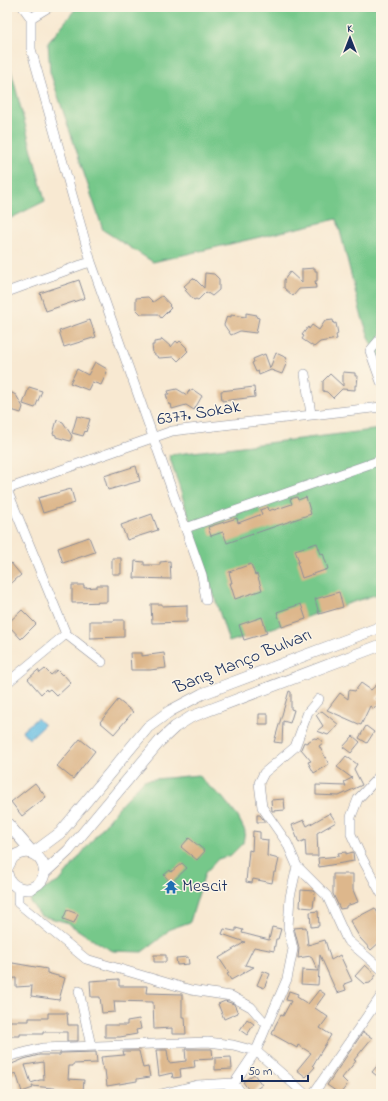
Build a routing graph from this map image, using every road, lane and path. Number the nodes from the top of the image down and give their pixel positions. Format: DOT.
graph roads {
  1 [pos="23,7"];
  2 [pos="47,7"];
  3 [pos="31,18"];
  4 [pos="91,262"];
  5 [pos="7,292"];
  6 [pos="381,338"];
  7 [pos="305,374"];
  8 [pos="381,382"];
  9 [pos="381,407"];
  10 [pos="311,414"];
  11 [pos="153,437"];
  12 [pos="381,460"];
  13 [pos="7,489"];
  14 [pos="186,528"];
  15 [pos="206,600"];
  16 [pos="381,627"];
  17 [pos="66,634"];
  18 [pos="381,645"];
  19 [pos="102,662"];
  20 [pos="7,683"];
  21 [pos="318,699"];
  22 [pos="381,774"];
  23 [pos="7,823"];
  24 [pos="33,853"];
  25 [pos="297,866"];
  26 [pos="7,868"];
  27 [pos="44,873"];
  28 [pos="11,882"];
  29 [pos="381,893"];
  30 [pos="381,970"];
  31 [pos="78,991"];
  32 [pos="381,996"];
  33 [pos="267,1025"];
  34 [pos="91,1046"];
  35 [pos="256,1051"];
  36 [pos="8,1056"];
  37 [pos="234,1083"];
  38 [pos="161,1094"];
  39 [pos="227,1094"];
  40 [pos="242,1094"];
  41 [pos="305,1094"];
  42 [pos="313,1094"];
  1 -- 3 [label="street"];
  2 -- 3 [label="street"];
  3 -- 4 [label="street"];
  4 -- 5 [label="street"];
  4 -- 11 [label="street"];
  6 -- 8 [label="street"];
  7 -- 10 [label="street"];
  9 -- 10 [label="street, 6377. Sokak"];
  10 -- 11 [label="street, 6377. Sokak"];
  11 -- 13 [label="street, 6377. Sokak"];
  11 -- 14 [label="street"];
  12 -- 14 [label="street"];
  13 -- 17 [label="street"];
  14 -- 15 [label="street"];
  16 -- 24 [label="main road, Barış Manço Bulvarı"];
  17 -- 19 [label="street"];
  17 -- 20 [label="street"];
  18 -- 27 [label="main road, Barış Manço Bulvarı"];
  21 -- 25 [label="street"];
  22 -- 29 [label="street"];
  23 -- 24 [label="main road"];
  24 -- 26 [label="main road"];
  24 -- 27 [label="main road"];
  25 -- 30 [label="street"];
  25 -- 33 [label="street"];
  27 -- 28 [label="main road, Barış Manço Bulvarı"];
  28 -- 33 [label="street"];
  31 -- 34 [label="street"];
  32 -- 42 [label="street"];
  33 -- 35 [label="street"];
  34 -- 35 [label="street"];
  34 -- 36 [label="street"];
  35 -- 37 [label="street"];
  35 -- 41 [label="street"];
  37 -- 38 [label="street"];
  37 -- 39 [label="street"];
  37 -- 40 [label="street"];
}
